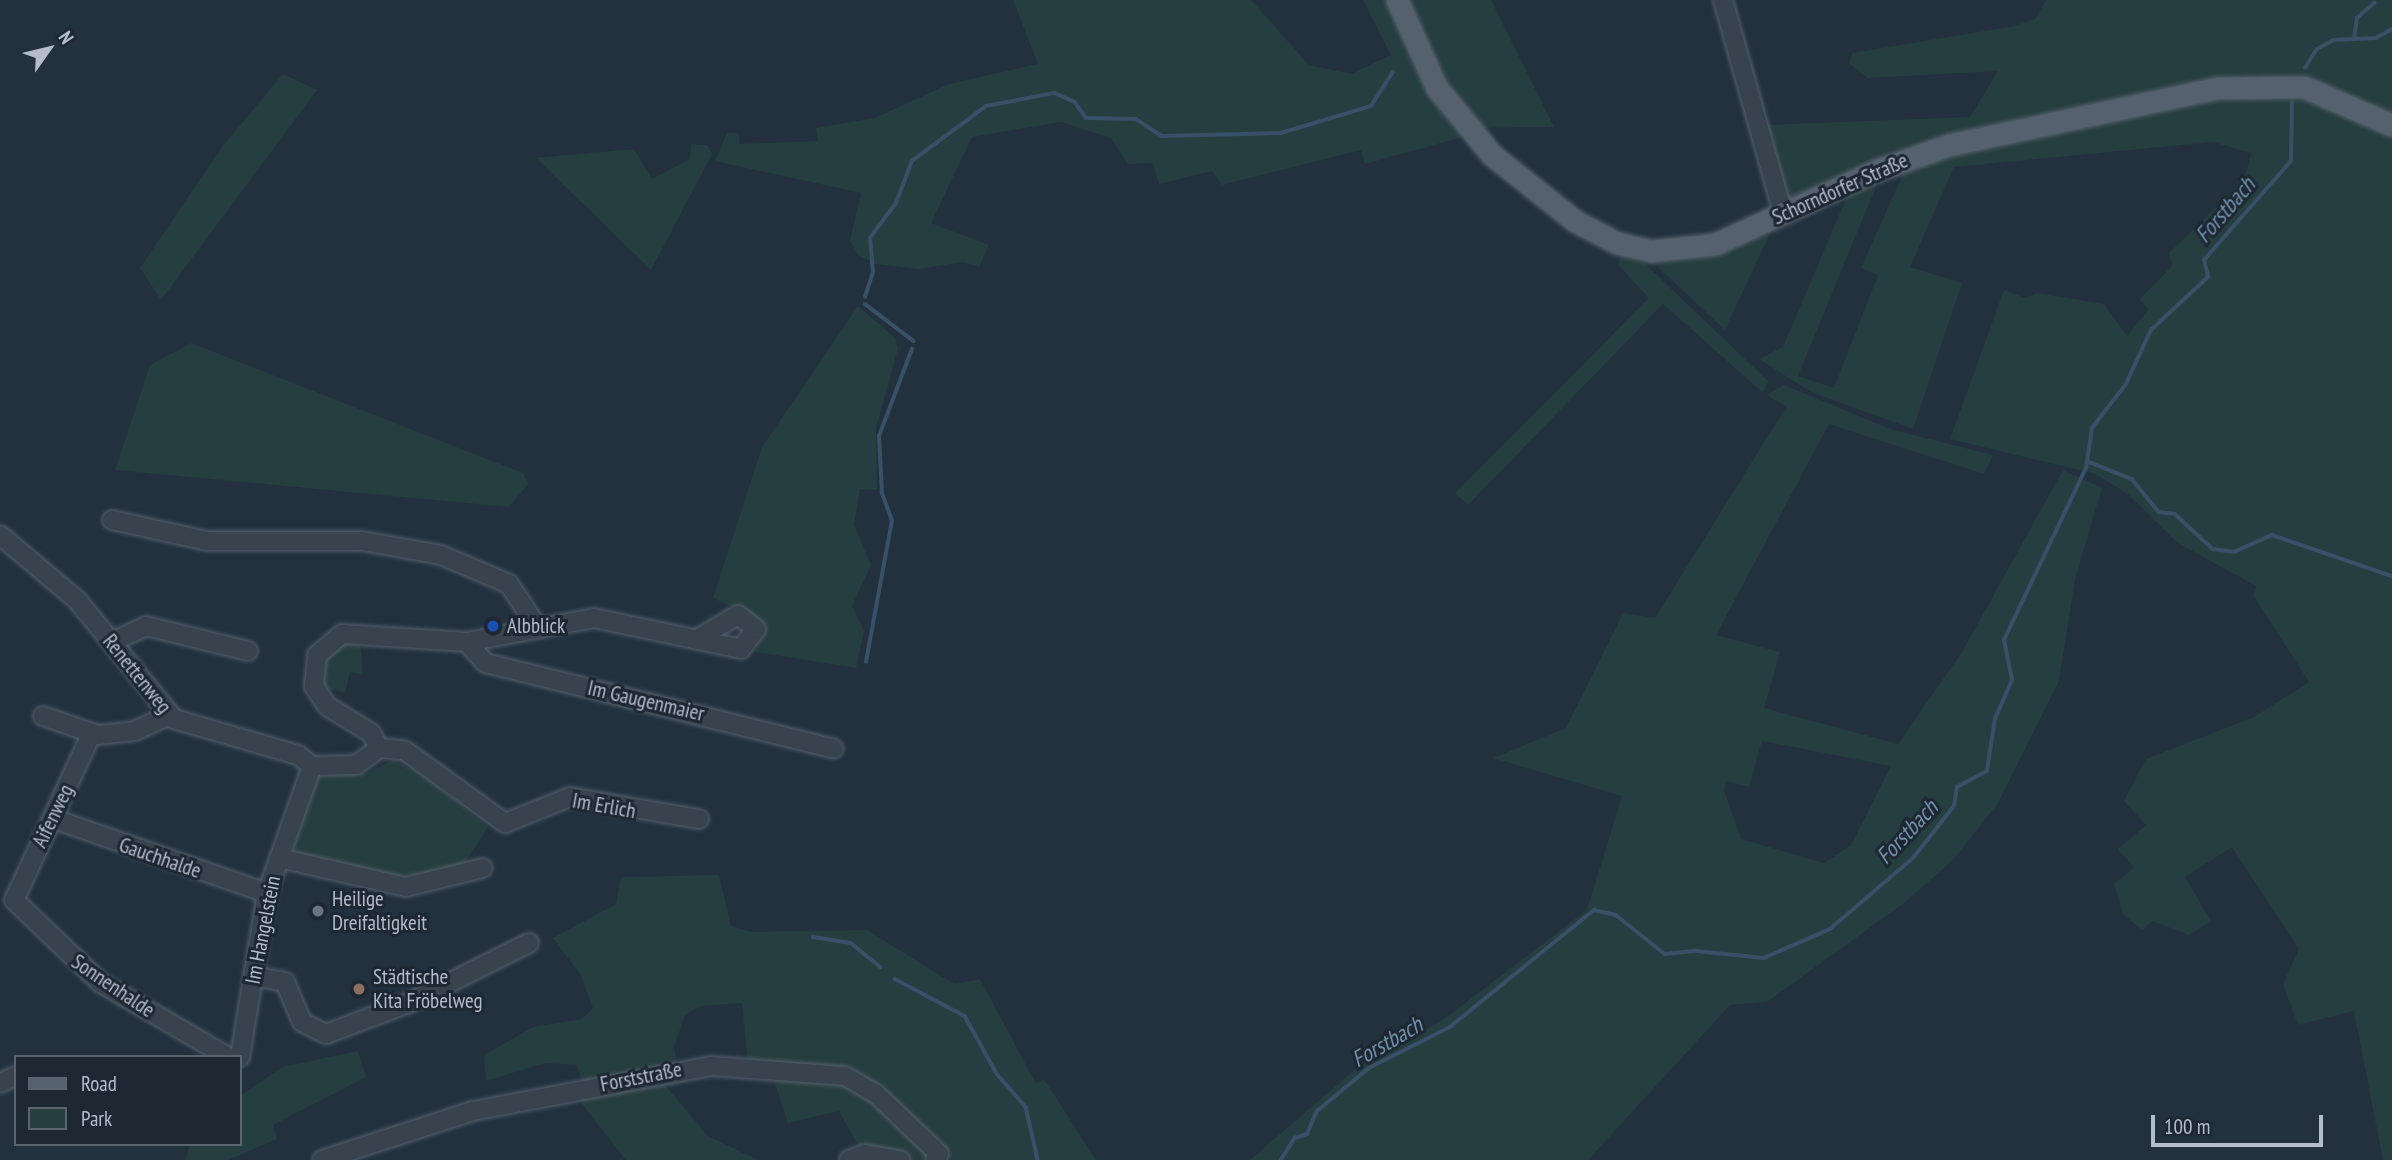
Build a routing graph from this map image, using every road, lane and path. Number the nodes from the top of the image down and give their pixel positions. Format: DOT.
graph roads {
  1 [pos="1397,0"];
  2 [pos="1723,0"];
  3 [pos="2392,125"];
  4 [pos="1783,214"];
  5 [pos="112,520"];
  6 [pos="0,535"];
  7 [pos="536,625"];
  8 [pos="697,639"];
  9 [pos="112,642"];
  10 [pos="467,642"];
  11 [pos="248,651"];
  12 [pos="169,715"];
  13 [pos="43,716"];
  14 [pos="91,735"];
  15 [pos="379,748"];
  16 [pos="834,749"];
  17 [pos="312,765"];
  18 [pos="54,819"];
  19 [pos="699,819"];
  20 [pos="279,858"];
  21 [pos="483,868"];
  22 [pos="267,893"];
  23 [pos="13,897"];
  24 [pos="529,943"];
  25 [pos="254,976"];
  26 [pos="225,1055"];
  27 [pos="240,1055"];
  28 [pos="937,1157"];
  29 [pos="322,1160"];
  30 [pos="849,1160"];
  31 [pos="900,1160"];
  1 -- 4 [label="main road, Schorndorfer Straße"];
  2 -- 4 [label="street"];
  3 -- 4 [label="main road, Schorndorfer Straße"];
  5 -- 7 [label="street"];
  6 -- 9 [label="street, Renettenweg"];
  7 -- 8 [label="street"];
  7 -- 10 [label="street"];
  9 -- 11 [label="street"];
  9 -- 12 [label="street, Renettenweg"];
  10 -- 15 [label="street"];
  10 -- 16 [label="street, Im Gaugenmaier"];
  12 -- 14 [label="street"];
  12 -- 17 [label="street, Renettenweg"];
  13 -- 14 [label="street"];
  14 -- 18 [label="street, Aifenweg"];
  15 -- 17 [label="street, Renettenweg"];
  15 -- 19 [label="street, Im Erlich"];
  17 -- 20 [label="street, Im Hangelstein"];
  18 -- 22 [label="street, Gauchhalde"];
  18 -- 23 [label="street, Aifenweg"];
  20 -- 21 [label="street"];
  20 -- 22 [label="street, Im Hangelstein"];
  22 -- 25 [label="street, Im Hangelstein"];
  23 -- 26 [label="street, Sonnenhalde"];
  24 -- 25 [label="street"];
  25 -- 27 [label="street, Im Hangelstein"];
  28 -- 29 [label="street, Forststraße"];
  30 -- 31 [label="street"];
}
